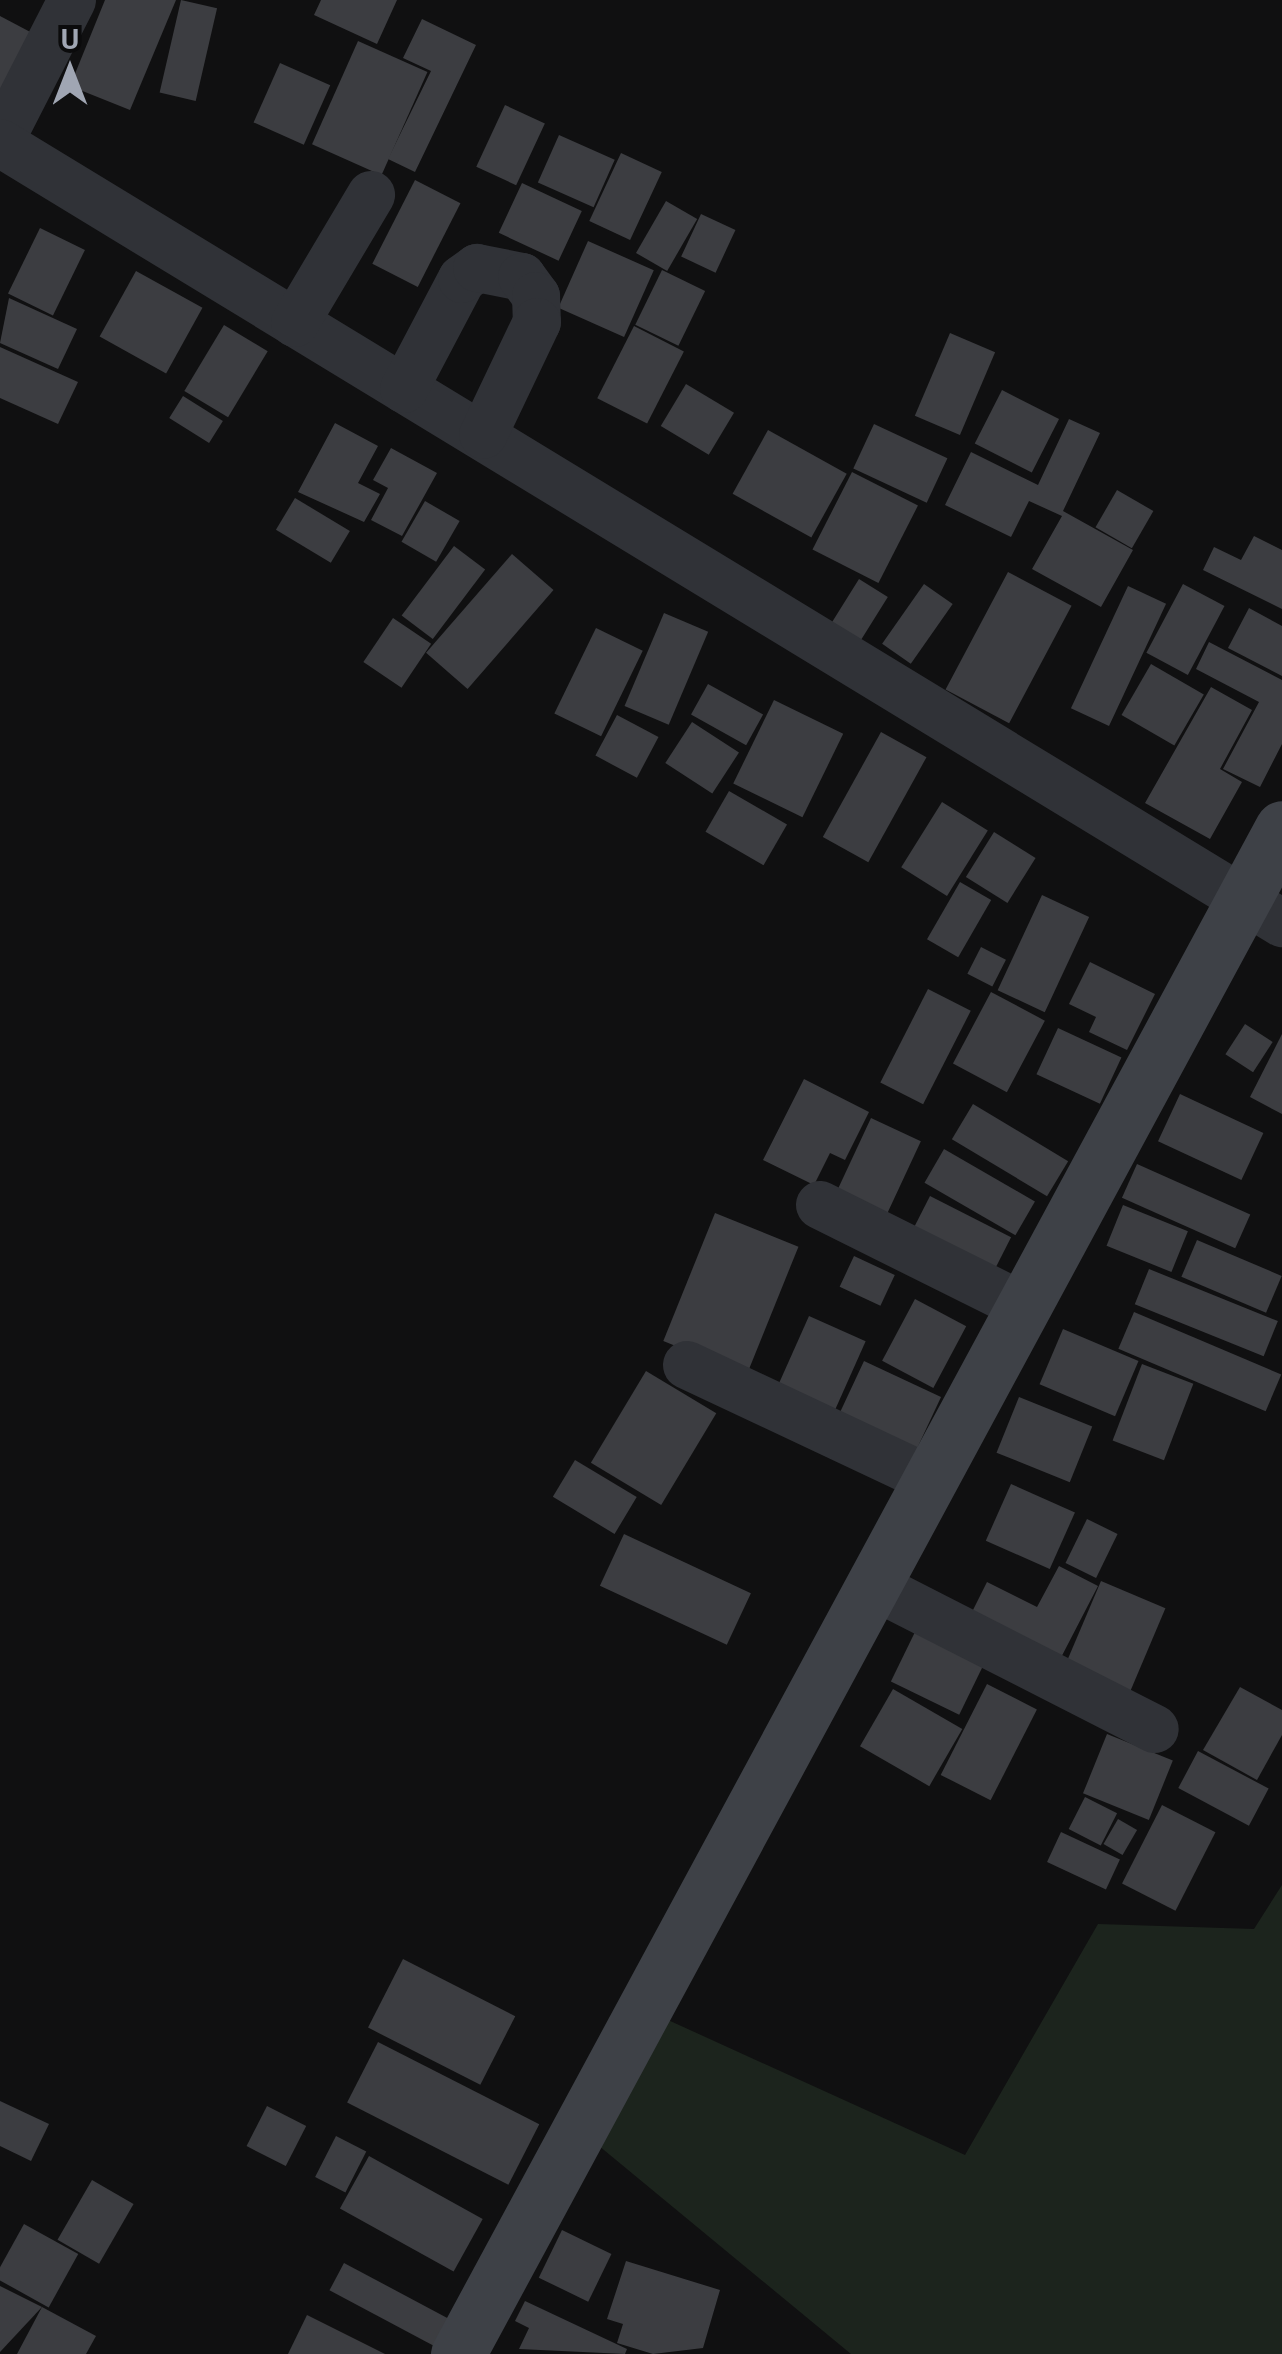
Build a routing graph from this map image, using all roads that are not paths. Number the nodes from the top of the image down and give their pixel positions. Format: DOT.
graph roads {
  1 [pos="72,0"];
  2 [pos="0,142"];
  3 [pos="371,195"];
  4 [pos="295,323"];
  5 [pos="404,389"];
  6 [pos="483,435"];
  7 [pos="1282,828"];
  8 [pos="1264,912"];
  9 [pos="820,1205"];
  10 [pos="1021,1305"];
  11 [pos="687,1365"];
  12 [pos="931,1480"];
  13 [pos="874,1586"];
  14 [pos="1155,1728"];
  15 [pos="458,2354"];
  1 -- 2 [label="street"];
  2 -- 4 [label="street"];
  3 -- 4 [label="street"];
  4 -- 5 [label="street"];
  5 -- 6 [label="street"];
  5 -- 6 [label="street"];
  6 -- 8 [label="street"];
  7 -- 8 [label="main road"];
  8 -- 10 [label="main road"];
  9 -- 10 [label="street"];
  10 -- 12 [label="main road"];
  11 -- 12 [label="street"];
  12 -- 13 [label="main road"];
  13 -- 14 [label="street"];
  13 -- 15 [label="main road"];
}
